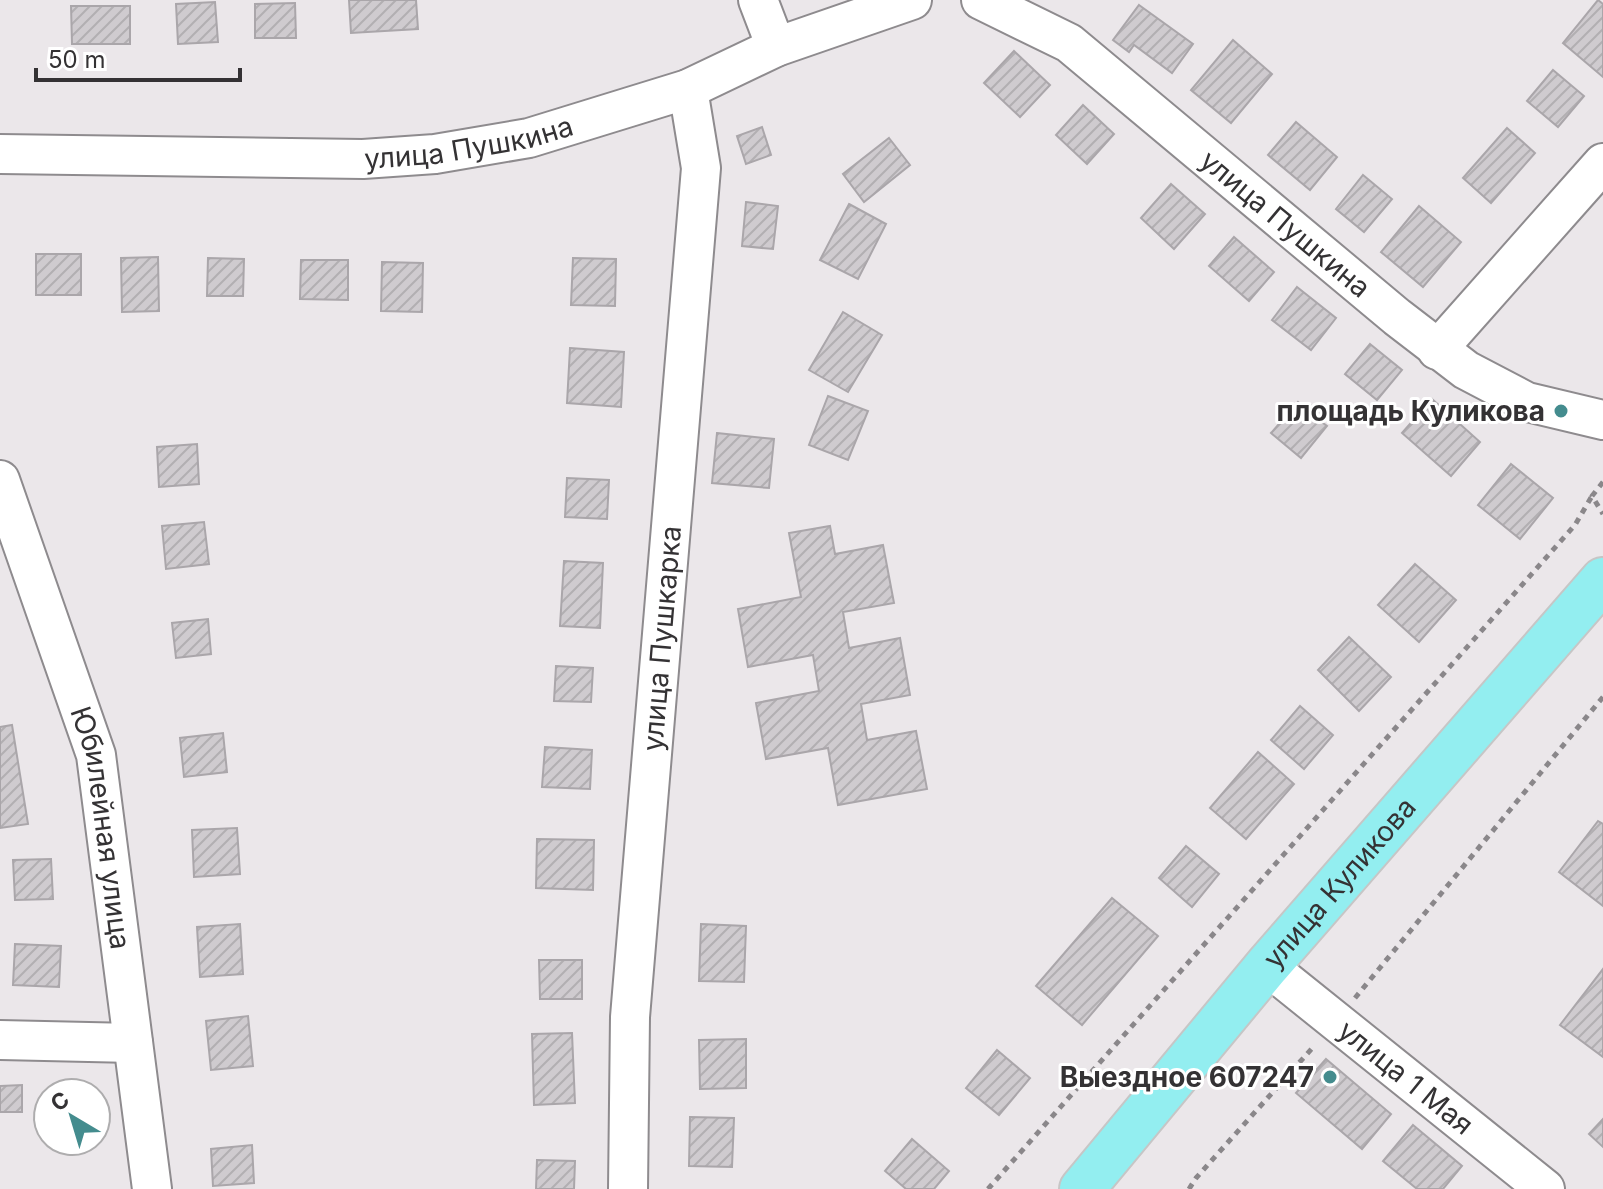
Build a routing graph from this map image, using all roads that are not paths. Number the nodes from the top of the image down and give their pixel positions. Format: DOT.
graph roads {
  1 [pos="758,0"];
  2 [pos="912,0"];
  3 [pos="987,1"];
  4 [pos="776,47"];
  5 [pos="688,89"];
  6 [pos="0,154"];
  7 [pos="1603,163"];
  8 [pos="1437,350"];
  9 [pos="1603,420"];
  10 [pos="0,480"];
  11 [pos="1603,580"];
  12 [pos="1267,966"];
  13 [pos="0,1040"];
  14 [pos="133,1043"];
  15 [pos="152,1189"];
  16 [pos="628,1189"];
  17 [pos="1082,1189"];
  18 [pos="1545,1189"];
  1 -- 4 [label="street"];
  2 -- 4 [label="street, улица Пушкина"];
  3 -- 8 [label="street, улица Пушкина"];
  4 -- 5 [label="street, улица Пушкина"];
  5 -- 6 [label="street, улица Пушкина"];
  5 -- 16 [label="street, улица Пушкарка"];
  7 -- 8 [label="street"];
  8 -- 9 [label="street, улица Пушкина"];
  10 -- 14 [label="street, Юбилейная улица"];
  11 -- 12 [label="main road, улица Куликова"];
  12 -- 17 [label="main road, улица Куликова"];
  12 -- 18 [label="street, улица 1 Мая"];
  13 -- 14 [label="street"];
  14 -- 15 [label="street, Юбилейная улица"];
}
